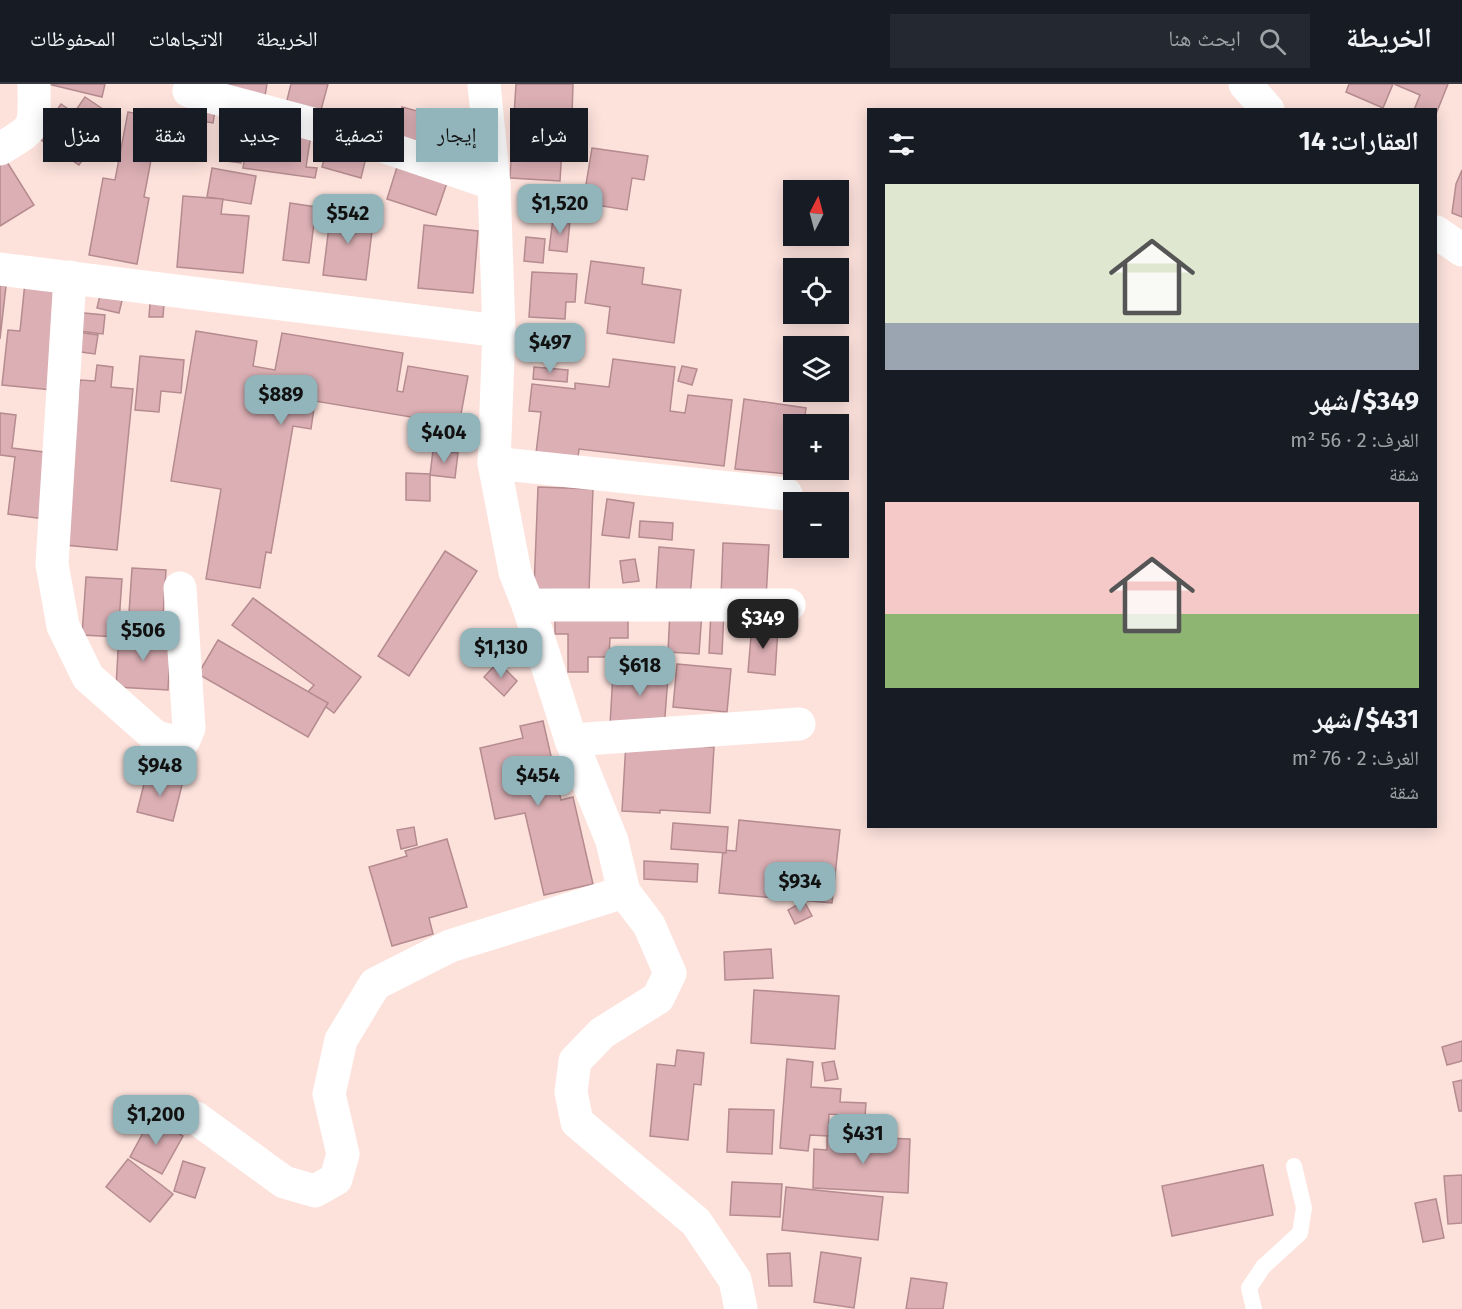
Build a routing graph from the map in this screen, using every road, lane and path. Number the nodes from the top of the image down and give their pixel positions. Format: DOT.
graph roads {
  1 [pos="34,84"];
  2 [pos="484,84"];
  3 [pos="1245,84"];
  4 [pos="189,92"];
  5 [pos="1266,108"];
  6 [pos="0,149"];
  7 [pos="494,184"];
  8 [pos="1437,233"];
  9 [pos="1462,250"];
  10 [pos="0,269"];
  11 [pos="70,277"];
  12 [pos="499,331"];
  13 [pos="494,463"];
  14 [pos="783,494"];
  15 [pos="180,588"];
  16 [pos="528,605"];
  17 [pos="789,605"];
  18 [pos="799,724"];
  19 [pos="571,740"];
  20 [pos="624,892"];
  21 [pos="196,1118"];
  22 [pos="1294,1166"];
  23 [pos="741,1309"];
  24 [pos="1254,1309"];
  1 -- 6 [label="street"];
  2 -- 7 [label="street"];
  3 -- 5 [label="street"];
  4 -- 7 [label="street"];
  7 -- 12 [label="street"];
  8 -- 9 [label="street"];
  10 -- 11 [label="street"];
  11 -- 12 [label="street"];
  11 -- 15 [label="street"];
  12 -- 13 [label="street"];
  13 -- 14 [label="street"];
  13 -- 16 [label="street"];
  16 -- 17 [label="street"];
  16 -- 19 [label="street"];
  18 -- 19 [label="street"];
  19 -- 20 [label="street"];
  20 -- 21 [label="street"];
  20 -- 23 [label="street"];
  22 -- 24 [label="lane"];
}
